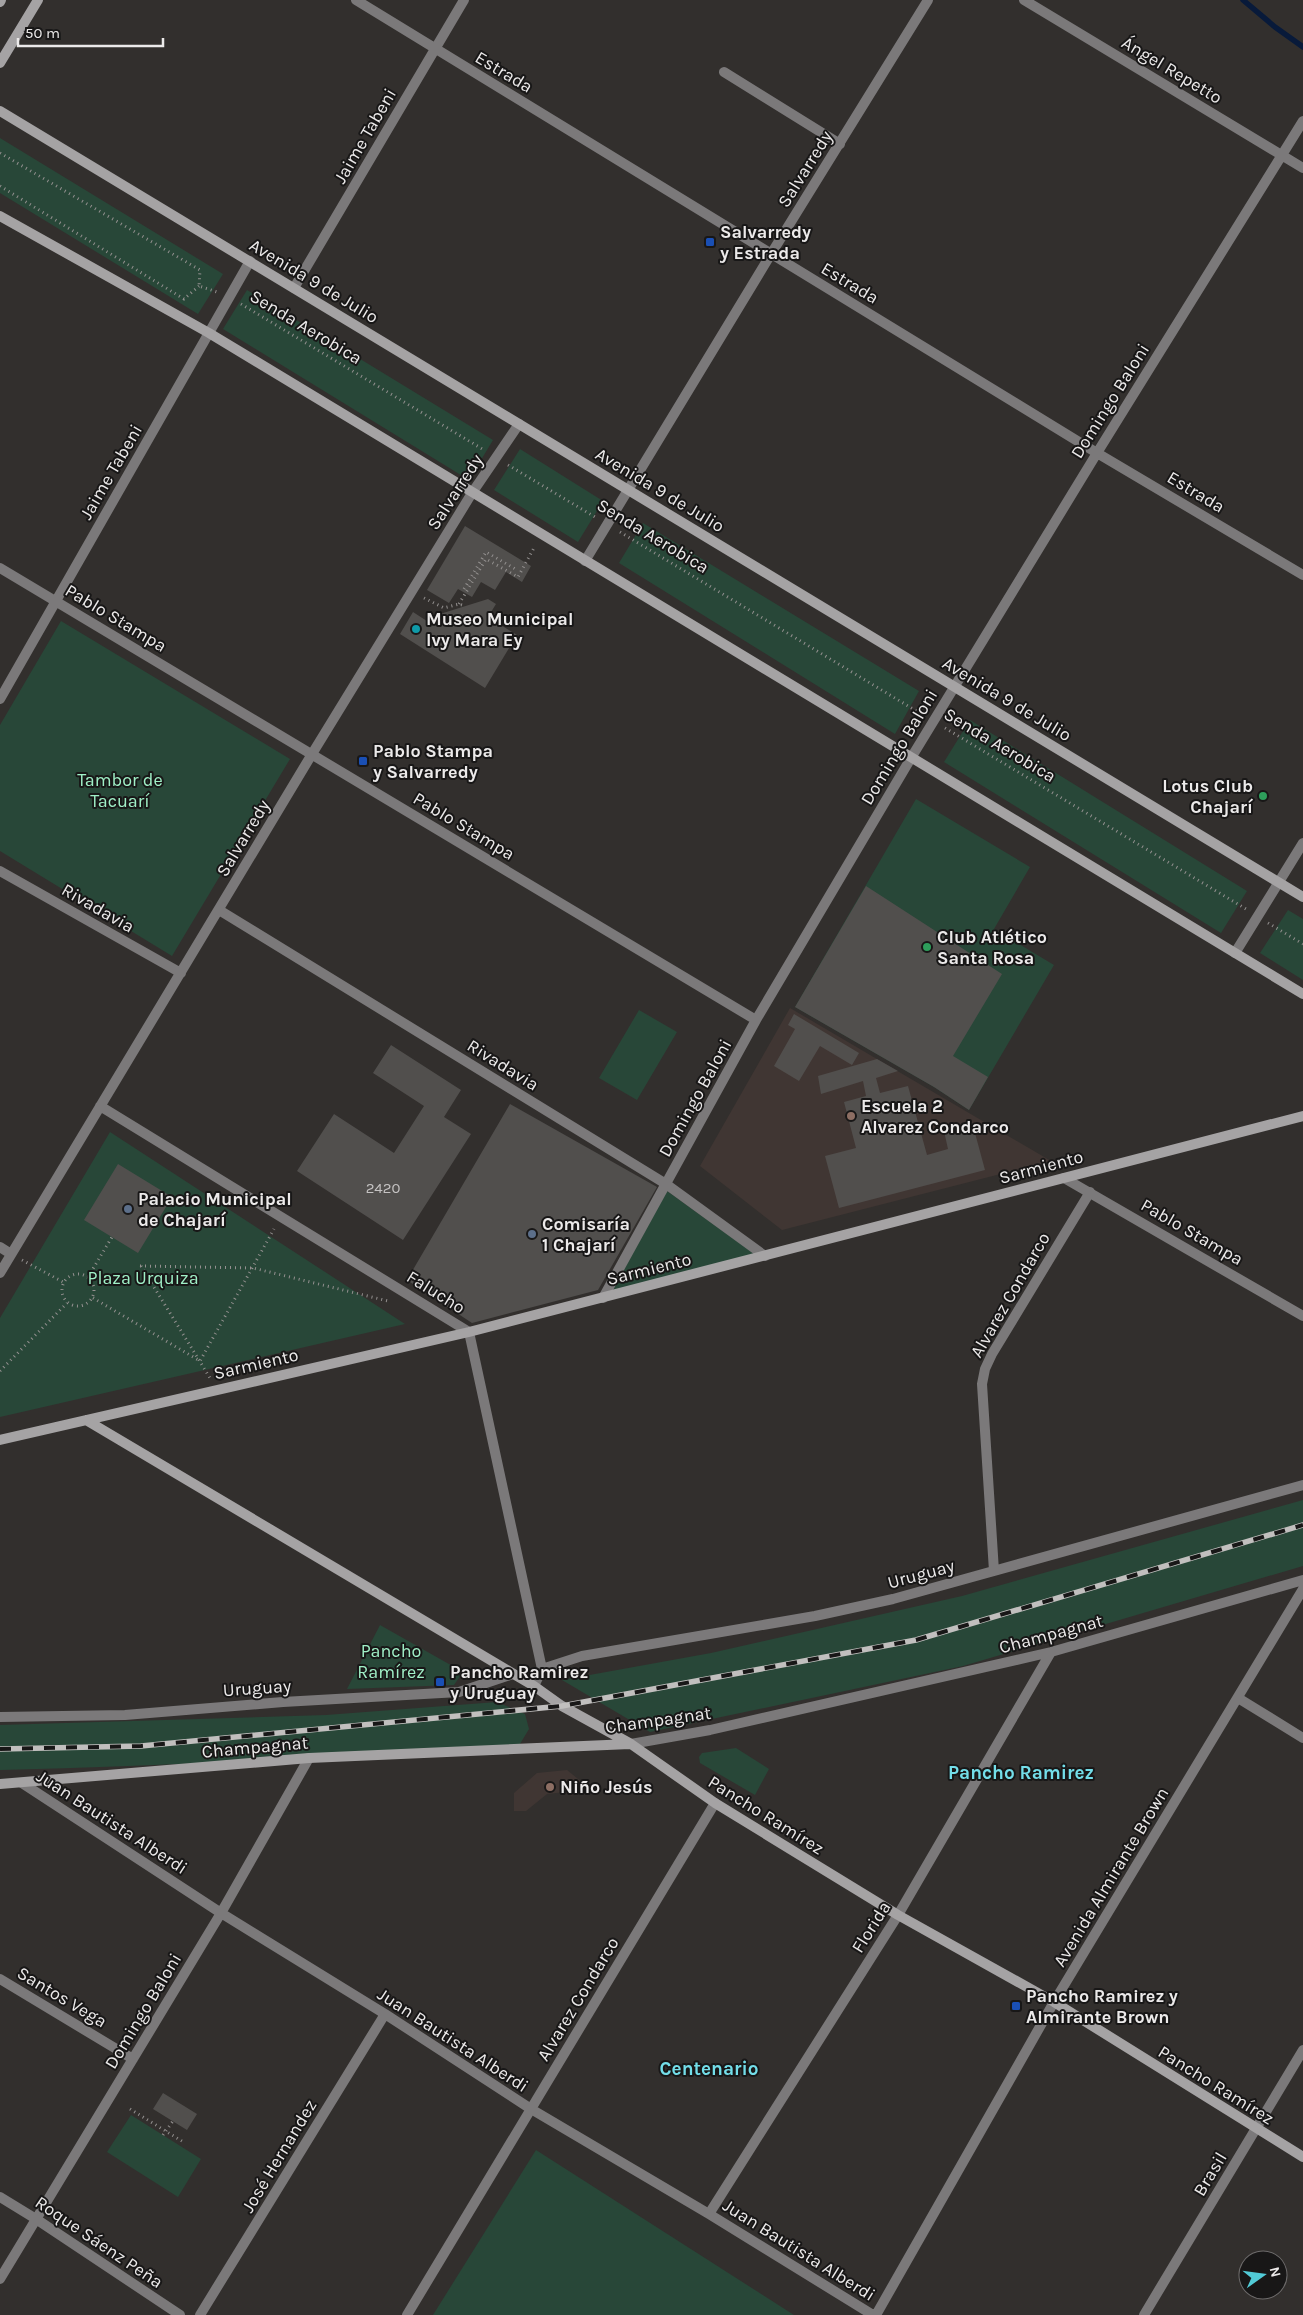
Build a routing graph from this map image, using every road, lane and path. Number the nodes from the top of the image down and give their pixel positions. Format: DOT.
graph roads {
  1 [pos="38,0"];
  2 [pos="356,0"];
  3 [pos="464,0"];
  4 [pos="928,0"];
  5 [pos="1024,0"];
  6 [pos="434,49"];
  7 [pos="0,63"];
  8 [pos="724,72"];
  9 [pos="0,111"];
  10 [pos="1303,121"];
  11 [pos="840,144"];
  12 [pos="0,153"];
  13 [pos="1280,154"];
  14 [pos="1303,168"];
  15 [pos="0,186"];
  16 [pos="0,216"];
  17 [pos="771,254"];
  18 [pos="250,261"];
  19 [pos="199,286"];
  20 [pos="294,288"];
  21 [pos="229,297"];
  22 [pos="209,333"];
  23 [pos="519,424"];
  24 [pos="1097,452"];
  25 [pos="496,458"];
  26 [pos="628,489"];
  27 [pos="472,493"];
  28 [pos="607,524"];
  29 [pos="541,534"];
  30 [pos="585,561"];
  31 [pos="479,563"];
  32 [pos="484,566"];
  33 [pos="0,568"];
  34 [pos="517,570"];
  35 [pos="1303,574"];
  36 [pos="464,589"];
  37 [pos="412,592"];
  38 [pos="56,601"];
  39 [pos="459,604"];
  40 [pos="464,606"];
  41 [pos="955,686"];
  42 [pos="0,699"];
  43 [pos="933,721"];
  44 [pos="312,754"];
  45 [pos="911,758"];
  46 [pos="1303,843"];
  47 [pos="0,871"];
  48 [pos="1279,882"];
  49 [pos="1303,897"];
  50 [pos="219,910"];
  51 [pos="1258,916"];
  52 [pos="1303,944"];
  53 [pos="1235,953"];
  54 [pos="181,974"];
  55 [pos="1303,994"];
  56 [pos="756,1020"];
  57 [pos="100,1106"];
  58 [pos="1303,1116"];
  59 [pos="1064,1178"];
  60 [pos="666,1184"];
  61 [pos="1090,1192"];
  62 [pos="281,1216"];
  63 [pos="112,1237"];
  64 [pos="0,1247"];
  65 [pos="11,1254"];
  66 [pos="765,1256"];
  67 [pos="253,1268"];
  68 [pos="0,1273"];
  69 [pos="88,1277"];
  70 [pos="63,1282"];
  71 [pos="92,1298"];
  72 [pos="603,1298"];
  73 [pos="67,1303"];
  74 [pos="394,1303"];
  75 [pos="1303,1316"];
  76 [pos="469,1332"];
  77 [pos="200,1361"];
  78 [pos="0,1371"];
  79 [pos="218,1390"];
  80 [pos="86,1420"];
  81 [pos="0,1440"];
  82 [pos="1303,1485"];
  83 [pos="994,1571"];
  84 [pos="1303,1580"];
  85 [pos="1303,1589"];
  86 [pos="1051,1652"];
  87 [pos="542,1669"];
  88 [pos="513,1674"];
  89 [pos="534,1686"];
  90 [pos="1238,1698"];
  91 [pos="0,1717"];
  92 [pos="1303,1738"];
  93 [pos="631,1744"];
  94 [pos="309,1758"];
  95 [pos="22,1783"];
  96 [pos="0,1784"];
  97 [pos="715,1803"];
  98 [pos="221,1913"];
  99 [pos="898,1915"];
  100 [pos="0,1978"];
  101 [pos="1054,2002"];
  102 [pos="385,2014"];
  103 [pos="1303,2050"];
  104 [pos="133,2058"];
  105 [pos="130,2109"];
  106 [pos="531,2109"];
  107 [pos="173,2121"];
  108 [pos="1256,2129"];
  109 [pos="166,2131"];
  110 [pos="163,2135"];
  111 [pos="185,2142"];
  112 [pos="1303,2157"];
  113 [pos="0,2197"];
  114 [pos="709,2214"];
  115 [pos="36,2219"];
  116 [pos="0,2278"];
  117 [pos="180,2315"];
  118 [pos="200,2315"];
  119 [pos="407,2315"];
  120 [pos="874,2315"];
  121 [pos="1144,2315"];
  1 -- 7 [label="street"];
  2 -- 6 [label="street, Estrada"];
  3 -- 6 [label="street, Jaime Tabeni"];
  4 -- 11 [label="street, Salvarredy"];
  5 -- 13 [label="street, Ángel Repetto"];
  6 -- 17 [label="street, Estrada"];
  6 -- 20 [label="street, Jaime Tabeni"];
  8 -- 11 [label="street"];
  9 -- 18 [label="street, Avenida 9 de Julio"];
  10 -- 13 [label="street, Domingo Baloni"];
  11 -- 17 [label="street, Salvarredy"];
  12 -- 19 [label="path"];
  13 -- 14 [label="street, Ángel Repetto"];
  13 -- 24 [label="street, Domingo Baloni"];
  15 -- 19 [label="path"];
  16 -- 22 [label="street"];
  17 -- 24 [label="street, Estrada"];
  17 -- 26 [label="street, Salvarredy"];
  18 -- 20 [label="street, Avenida 9 de Julio"];
  18 -- 21 [label="street, Jaime Tabeni"];
  19 -- 21 [label="path, Senda Aerobica"];
  20 -- 23 [label="street, Avenida 9 de Julio"];
  21 -- 22 [label="street, Jaime Tabeni"];
  21 -- 25 [label="path, Senda Aerobica"];
  22 -- 27 [label="street"];
  22 -- 38 [label="street, Jaime Tabeni"];
  23 -- 25 [label="street, Salvarredy"];
  23 -- 26 [label="street, Avenida 9 de Julio"];
  24 -- 35 [label="street, Estrada"];
  24 -- 41 [label="street, Domingo Baloni"];
  25 -- 27 [label="street, Salvarredy"];
  25 -- 28 [label="path, Senda Aerobica"];
  26 -- 28 [label="street, Salvarredy"];
  26 -- 41 [label="street, Avenida 9 de Julio"];
  27 -- 29 [label="street"];
  27 -- 37 [label="street, Salvarredy"];
  28 -- 30 [label="street, Salvarredy"];
  28 -- 43 [label="path, Senda Aerobica"];
  29 -- 30 [label="street"];
  29 -- 39 [label="path"];
  30 -- 45 [label="street"];
  31 -- 32 [label="path"];
  31 -- 34 [label="path"];
  31 -- 36 [label="path"];
  33 -- 38 [label="street, Pablo Stampa"];
  37 -- 39 [label="path"];
  37 -- 44 [label="street, Salvarredy"];
  38 -- 42 [label="street, Jaime Tabeni"];
  38 -- 44 [label="street, Pablo Stampa"];
  39 -- 40 [label="path"];
  41 -- 43 [label="street, Domingo Baloni"];
  41 -- 48 [label="street, Avenida 9 de Julio"];
  43 -- 45 [label="street, Domingo Baloni"];
  43 -- 51 [label="path, Senda Aerobica"];
  44 -- 50 [label="street, Salvarredy"];
  44 -- 56 [label="street, Pablo Stampa"];
  45 -- 53 [label="street"];
  45 -- 56 [label="street, Domingo Baloni"];
  46 -- 48 [label="street"];
  47 -- 54 [label="street, Rivadavia"];
  48 -- 49 [label="street, Avenida 9 de Julio"];
  48 -- 51 [label="street"];
  50 -- 54 [label="street, Salvarredy"];
  50 -- 60 [label="street, Rivadavia"];
  51 -- 52 [label="path, Senda Aerobica"];
  51 -- 53 [label="street"];
  53 -- 55 [label="street"];
  54 -- 57 [label="street, Salvarredy"];
  56 -- 60 [label="street, Domingo Baloni"];
  57 -- 62 [label="street, Falucho"];
  57 -- 65 [label="street, Salvarredy"];
  58 -- 59 [label="street, Sarmiento"];
  59 -- 61 [label="street, Pablo Stampa"];
  59 -- 66 [label="street, Sarmiento"];
  60 -- 66 [label="street, Rivadavia"];
  60 -- 72 [label="street, Domingo Baloni"];
  61 -- 75 [label="street, Pablo Stampa"];
  61 -- 83 [label="street, Alvarez Condarco"];
  62 -- 67 [label="path"];
  62 -- 76 [label="street, Falucho"];
  63 -- 69 [label="path"];
  64 -- 65 [label="street"];
  65 -- 68 [label="street, Salvarredy"];
  65 -- 70 [label="path"];
  66 -- 72 [label="street, Sarmiento"];
  67 -- 74 [label="path"];
  67 -- 77 [label="path"];
  67 -- 77 [label="path"];
  69 -- 70 [label="path"];
  69 -- 71 [label="path"];
  70 -- 73 [label="path"];
  71 -- 73 [label="path"];
  71 -- 77 [label="path"];
  72 -- 76 [label="street, Sarmiento"];
  73 -- 78 [label="path"];
  76 -- 79 [label="street, Sarmiento"];
  76 -- 87 [label="street, Falucho"];
  77 -- 79 [label="path"];
  79 -- 80 [label="street, Sarmiento"];
  80 -- 81 [label="street, Sarmiento"];
  80 -- 88 [label="street, Pancho Ramírez"];
  82 -- 83 [label="street, Uruguay"];
  83 -- 87 [label="street, Uruguay"];
  84 -- 86 [label="street, Champagnat"];
  85 -- 90 [label="street, Avenida Almirante Brown"];
  86 -- 93 [label="street, Champagnat"];
  86 -- 99 [label="street, Florida"];
  87 -- 89 [label="street"];
  88 -- 89 [label="street, Pancho Ramírez"];
  88 -- 91 [label="street, Uruguay"];
  89 -- 93 [label="street, Pancho Ramírez"];
  90 -- 92 [label="street"];
  90 -- 101 [label="street, Avenida Almirante Brown"];
  93 -- 94 [label="street, Champagnat"];
  93 -- 97 [label="street, Pancho Ramírez"];
  94 -- 95 [label="street, Champagnat"];
  94 -- 98 [label="street, Domingo Baloni"];
  95 -- 96 [label="street, Champagnat"];
  95 -- 98 [label="street, Juan Bautista Alberdi"];
  97 -- 99 [label="street, Pancho Ramírez"];
  97 -- 106 [label="street, Alvarez Condarco"];
  98 -- 102 [label="street, Juan Bautista Alberdi"];
  98 -- 104 [label="street, Domingo Baloni"];
  99 -- 101 [label="street, Pancho Ramírez"];
  99 -- 114 [label="street, Florida"];
  100 -- 104 [label="street, Santos Vega"];
  101 -- 108 [label="street, Pancho Ramírez"];
  101 -- 120 [label="street, Avenida Almirante Brown"];
  102 -- 106 [label="street, Juan Bautista Alberdi"];
  102 -- 118 [label="street, José Hernandez"];
  103 -- 108 [label="street, Brasil"];
  104 -- 115 [label="street, Domingo Baloni"];
  105 -- 109 [label="path"];
  106 -- 114 [label="street, Juan Bautista Alberdi"];
  106 -- 119 [label="street, Alvarez Condarco"];
  107 -- 109 [label="path"];
  108 -- 112 [label="street, Pancho Ramírez"];
  108 -- 121 [label="street, Brasil"];
  109 -- 110 [label="path"];
  109 -- 111 [label="path"];
  113 -- 115 [label="street, Roque Sáenz Peña"];
  114 -- 120 [label="street, Juan Bautista Alberdi"];
  115 -- 116 [label="street, Domingo Baloni"];
  115 -- 117 [label="street, Roque Sáenz Peña"];
}
